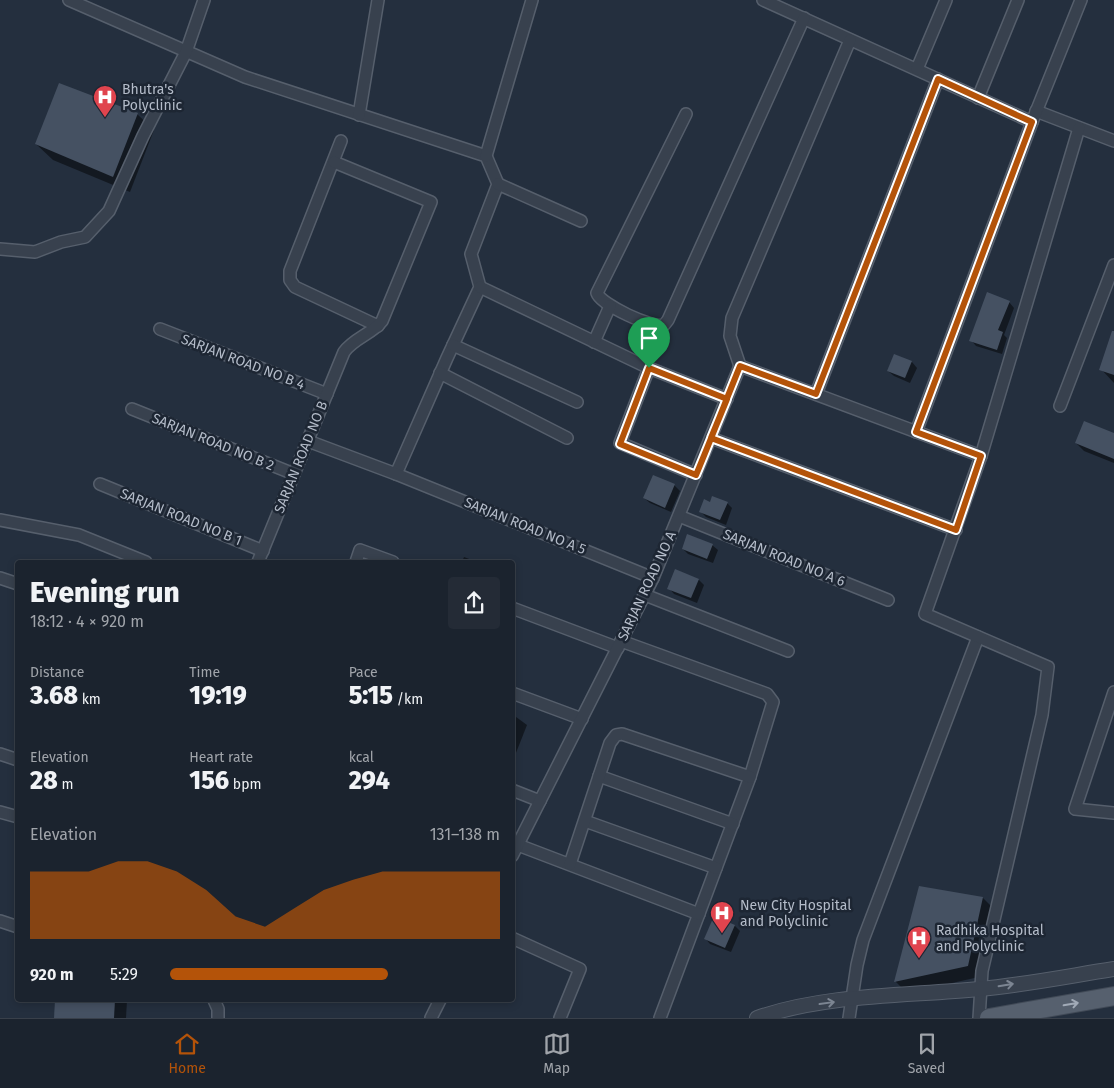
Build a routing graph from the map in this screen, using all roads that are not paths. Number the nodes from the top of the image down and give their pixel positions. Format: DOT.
graph roads {
  1 [pos="69,0"];
  2 [pos="204,0"];
  3 [pos="378,0"];
  4 [pos="532,0"];
  5 [pos="763,0"];
  6 [pos="946,0"];
  7 [pos="1018,0"];
  8 [pos="1081,0"];
  9 [pos="804,18"];
  10 [pos="850,40"];
  11 [pos="186,52"];
  12 [pos="916,70"];
  13 [pos="938,79"];
  14 [pos="978,98"];
  15 [pos="686,114"];
  16 [pos="359,115"];
  17 [pos="1034,116"];
  18 [pos="1079,128"];
  19 [pos="341,141"];
  20 [pos="1114,141"];
  21 [pos="486,156"];
  22 [pos="334,162"];
  23 [pos="498,184"];
  24 [pos="581,221"];
  25 [pos="0,249"];
  26 [pos="1114,265"];
  27 [pos="480,287"];
  28 [pos="610,306"];
  29 [pos="378,326"];
  30 [pos="160,329"];
  31 [pos="594,342"];
  32 [pos="453,345"];
  33 [pos="740,366"];
  34 [pos="649,368"];
  35 [pos="440,373"];
  36 [pos="326,394"];
  37 [pos="816,394"];
  38 [pos="727,399"];
  39 [pos="577,402"];
  40 [pos="1060,406"];
  41 [pos="132,410"];
  42 [pos="916,432"];
  43 [pos="567,438"];
  44 [pos="711,438"];
  45 [pos="308,440"];
  46 [pos="981,456"];
  47 [pos="294,474"];
  48 [pos="396,474"];
  49 [pos="696,475"];
  50 [pos="100,484"];
  51 [pos="679,516"];
  52 [pos="0,520"];
  53 [pos="956,530"];
  54 [pos="262,551"];
  55 [pos="141,560"];
  56 [pos="259,560"];
  57 [pos="357,560"];
  58 [pos="388,560"];
  59 [pos="0,578"];
  60 [pos="653,578"];
  61 [pos="15,583"];
  62 [pos="645,595"];
  63 [pos="888,600"];
  64 [pos="515,609"];
  65 [pos="978,637"];
  66 [pos="620,644"];
  67 [pos="788,651"];
  68 [pos="1114,692"];
  69 [pos="515,694"];
  70 [pos="582,720"];
  71 [pos="0,754"];
  72 [pos="15,759"];
  73 [pos="599,776"];
  74 [pos="750,777"];
  75 [pos="515,791"];
  76 [pos="540,801"];
  77 [pos="0,812"];
  78 [pos="1114,813"];
  79 [pos="15,816"];
  80 [pos="585,821"];
  81 [pos="733,824"];
  82 [pos="518,845"];
  83 [pos="515,850"];
  84 [pos="570,864"];
  85 [pos="716,868"];
  86 [pos="698,914"];
  87 [pos="0,921"];
  88 [pos="15,926"];
  89 [pos="515,939"];
  90 [pos="1114,969"];
  91 [pos="981,989"];
  92 [pos="1114,996"];
  93 [pos="852,999"];
  94 [pos="215,1002"];
  95 [pos="439,1002"];
  96 [pos="218,1018"];
  97 [pos="431,1018"];
  98 [pos="560,1018"];
  99 [pos="660,1018"];
  100 [pos="756,1018"];
  101 [pos="849,1018"];
  102 [pos="979,1018"];
  103 [pos="989,1018"];
  1 -- 11 [label="street"];
  2 -- 11 [label="street"];
  3 -- 16 [label="street"];
  4 -- 21 [label="street"];
  5 -- 9 [label="street"];
  6 -- 12 [label="street"];
  7 -- 14 [label="street"];
  8 -- 17 [label="street"];
  9 -- 10 [label="street"];
  9 -- 28 [label="street"];
  10 -- 12 [label="street"];
  10 -- 33 [label="street"];
  11 -- 16 [label="street"];
  11 -- 25 [label="street"];
  12 -- 13 [label="street"];
  13 -- 14 [label="street"];
  13 -- 37 [label="street"];
  14 -- 17 [label="street"];
  15 -- 28 [label="street"];
  16 -- 21 [label="street"];
  17 -- 18 [label="street"];
  17 -- 42 [label="street"];
  18 -- 20 [label="street"];
  18 -- 46 [label="street"];
  19 -- 22 [label="street"];
  21 -- 23 [label="street"];
  22 -- 29 [label="street"];
  22 -- 29 [label="street"];
  23 -- 24 [label="street"];
  23 -- 27 [label="street"];
  26 -- 40 [label="street"];
  27 -- 31 [label="street"];
  27 -- 32 [label="street"];
  28 -- 31 [label="street"];
  29 -- 36 [label="street, SARJAN ROAD NO B"];
  30 -- 36 [label="street, SARJAN ROAD NO B 4"];
  31 -- 34 [label="street"];
  32 -- 35 [label="street"];
  32 -- 39 [label="street"];
  33 -- 37 [label="street"];
  33 -- 38 [label="street, SARJAN ROAD NO A"];
  34 -- 38 [label="street"];
  34 -- 49 [label="street"];
  35 -- 43 [label="street"];
  35 -- 48 [label="street"];
  36 -- 45 [label="street, SARJAN ROAD NO B"];
  37 -- 42 [label="street"];
  38 -- 44 [label="street, SARJAN ROAD NO A"];
  41 -- 47 [label="street, SARJAN ROAD NO B 2"];
  42 -- 46 [label="street"];
  44 -- 49 [label="street, SARJAN ROAD NO A"];
  44 -- 53 [label="street"];
  45 -- 47 [label="street, SARJAN ROAD NO B"];
  45 -- 48 [label="street, SARJAN ROAD NO A 5"];
  46 -- 53 [label="street"];
  47 -- 54 [label="street, SARJAN ROAD NO B"];
  48 -- 60 [label="street, SARJAN ROAD NO A 5"];
  49 -- 51 [label="street, SARJAN ROAD NO A"];
  50 -- 54 [label="street, SARJAN ROAD NO B 1"];
  51 -- 60 [label="street, SARJAN ROAD NO A"];
  51 -- 63 [label="street, SARJAN ROAD NO A 6"];
  52 -- 55 [label="street"];
  53 -- 65 [label="street"];
  54 -- 56 [label="street, SARJAN ROAD NO B"];
  57 -- 58 [label="street"];
  59 -- 61 [label="street"];
  60 -- 62 [label="street, SARJAN ROAD NO A"];
  62 -- 66 [label="street, SARJAN ROAD NO A"];
  62 -- 67 [label="street"];
  64 -- 66 [label="street"];
  65 -- 91 [label="street"];
  65 -- 93 [label="street"];
  66 -- 70 [label="street, SARJAN ROAD NO A"];
  66 -- 74 [label="street"];
  68 -- 78 [label="street"];
  69 -- 70 [label="street"];
  70 -- 76 [label="street, SARJAN ROAD NO A"];
  71 -- 72 [label="street"];
  73 -- 74 [label="street"];
  73 -- 80 [label="street"];
  73 -- 81 [label="street"];
  74 -- 81 [label="street"];
  75 -- 76 [label="street"];
  76 -- 82 [label="street, SARJAN ROAD NO A"];
  77 -- 79 [label="street"];
  80 -- 84 [label="street"];
  80 -- 85 [label="street"];
  81 -- 85 [label="street"];
  82 -- 83 [label="street, SARJAN ROAD NO A"];
  82 -- 84 [label="street"];
  84 -- 86 [label="street"];
  85 -- 86 [label="street"];
  86 -- 99 [label="street"];
  87 -- 88 [label="street"];
  89 -- 98 [label="street"];
  91 -- 90 [label="street, one-way"];
  91 -- 93 [label="street"];
  91 -- 102 [label="street"];
  103 -- 92 [label="main road, one-way"];
  100 -- 93 [label="street, one-way"];
  93 -- 101 [label="street"];
  94 -- 96 [label="street"];
  95 -- 97 [label="street"];
}
